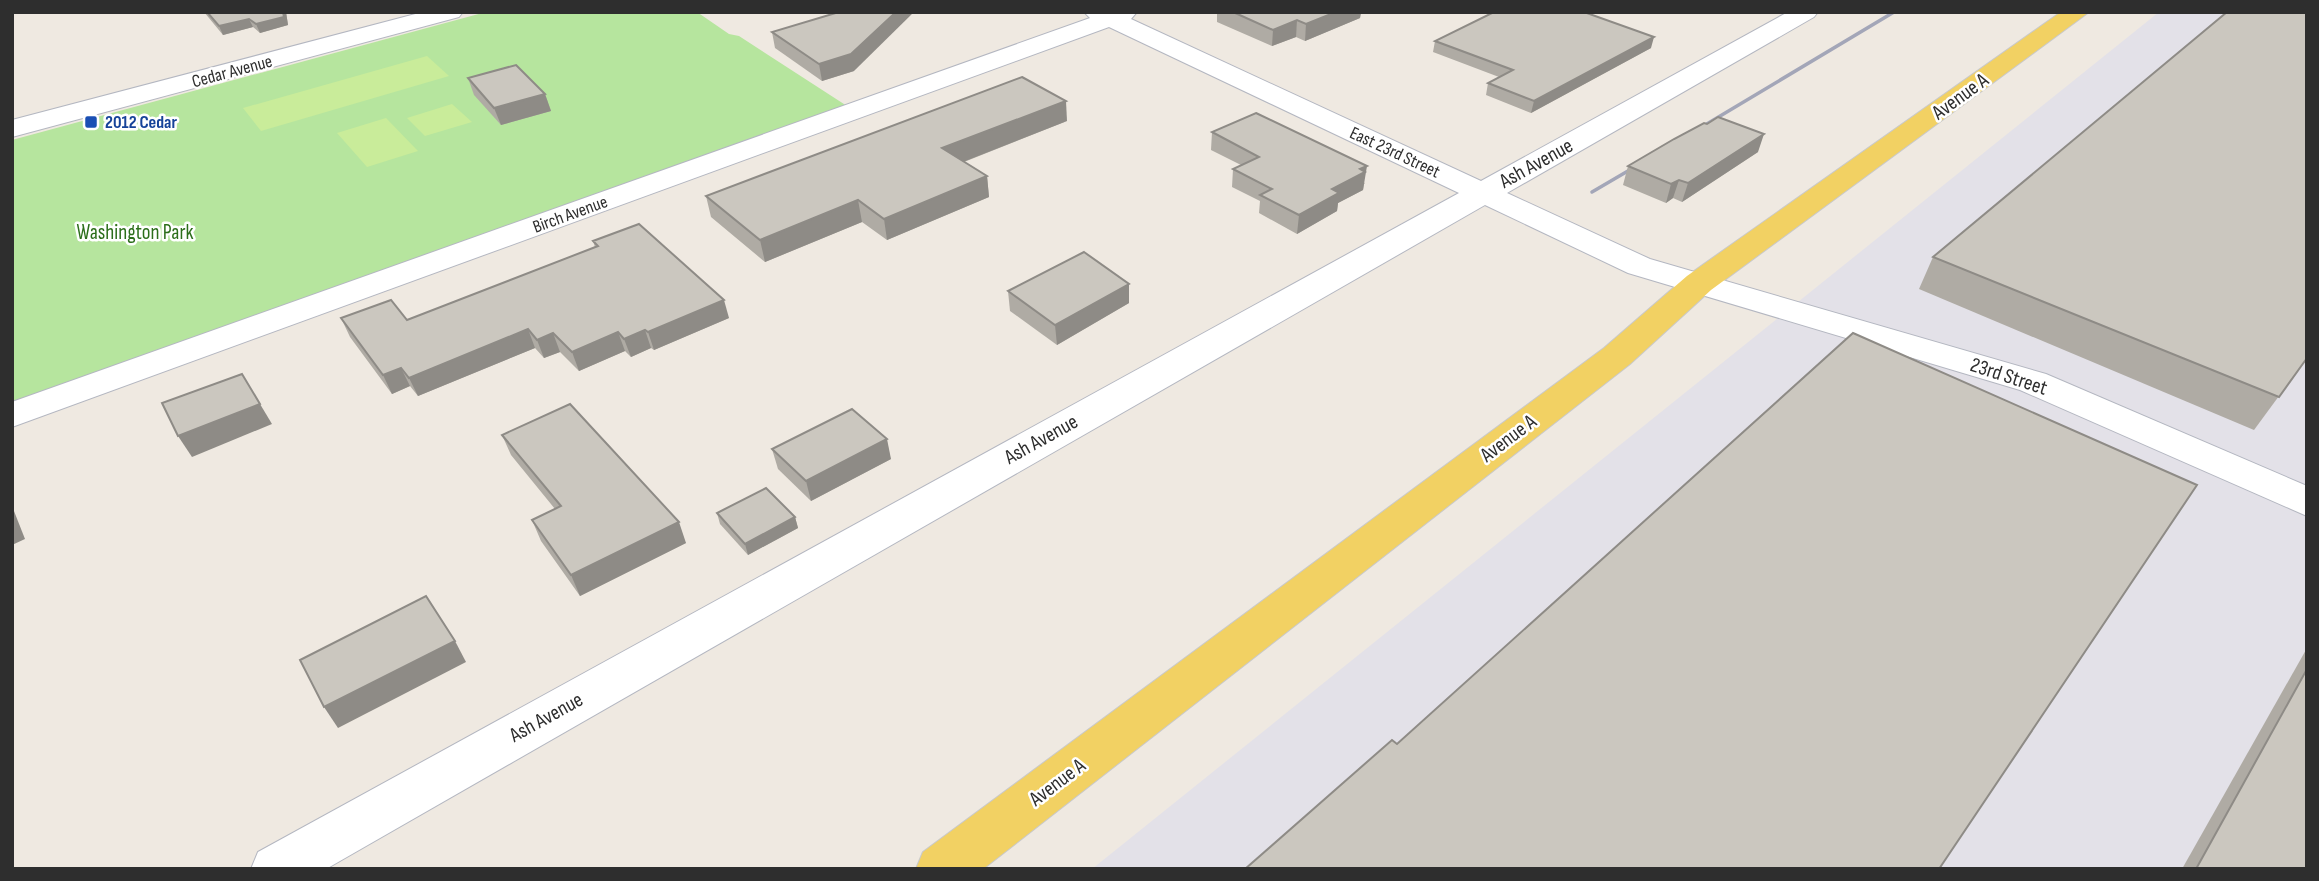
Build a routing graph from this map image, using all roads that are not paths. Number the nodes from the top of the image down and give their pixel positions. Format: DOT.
graph roads {
  1 [pos="451,12"];
  2 [pos="1806,12"];
  3 [pos="2077,12"];
  4 [pos="1111,14"];
  5 [pos="12,129"];
  6 [pos="1482,193"];
  7 [pos="1699,283"];
  8 [pos="12,415"];
  9 [pos="2307,502"];
  10 [pos="277,869"];
  11 [pos="942,869"];
  1 -- 5 [label="street, Cedar Avenue"];
  2 -- 6 [label="street, Ash Avenue"];
  3 -- 7 [label="main road, Avenue A"];
  4 -- 6 [label="street, East 23rd Street"];
  4 -- 8 [label="street, Birch Avenue"];
  6 -- 7 [label="street, East 23rd Street"];
  6 -- 10 [label="street, Ash Avenue"];
  7 -- 9 [label="street, 23rd Street"];
  7 -- 11 [label="main road, Avenue A"];
}
